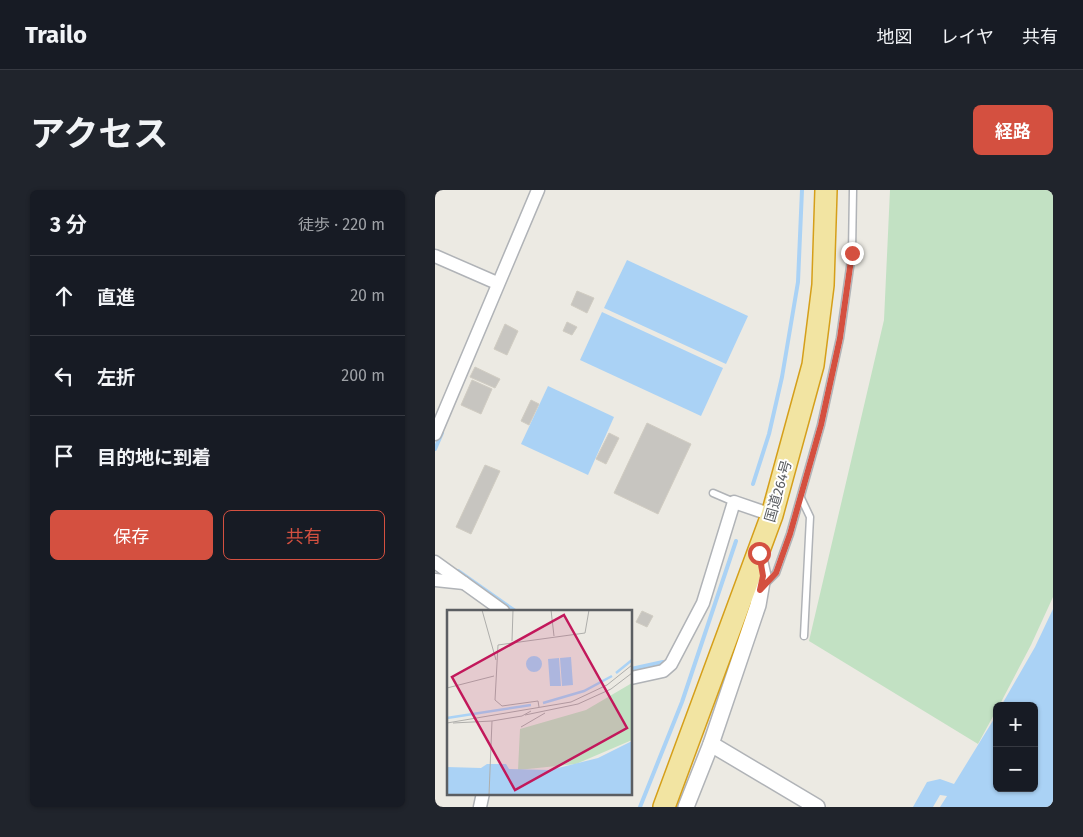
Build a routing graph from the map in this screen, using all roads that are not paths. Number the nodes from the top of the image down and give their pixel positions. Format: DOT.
graph roads {
  1 [pos="538,190"];
  2 [pos="826,190"];
  3 [pos="853,190"];
  4 [pos="435,256"];
  5 [pos="497,283"];
  6 [pos="435,434"];
  7 [pos="713,493"];
  8 [pos="801,498"];
  9 [pos="734,502"];
  10 [pos="772,515"];
  11 [pos="759,553"];
  12 [pos="435,562"];
  13 [pos="435,580"];
  14 [pos="464,583"];
  15 [pos="760,590"];
  16 [pos="502,610"];
  17 [pos="804,636"];
  18 [pos="633,678"];
  19 [pos="715,746"];
  20 [pos="483,794"];
  21 [pos="480,807"];
  22 [pos="664,807"];
  23 [pos="686,807"];
  24 [pos="817,807"];
  1 -- 5 [label="street"];
  2 -- 10 [label="highway, 国道264号"];
  3 -- 8 [label="lane"];
  4 -- 5 [label="street"];
  5 -- 6 [label="street"];
  7 -- 9 [label="lane"];
  8 -- 15 [label="lane"];
  8 -- 17 [label="lane"];
  9 -- 10 [label="street"];
  9 -- 18 [label="street"];
  10 -- 11 [label="highway, 国道264号"];
  11 -- 15 [label="street"];
  11 -- 22 [label="highway, 国道264号"];
  12 -- 14 [label="street"];
  13 -- 14 [label="street"];
  14 -- 16 [label="street"];
  15 -- 19 [label="street"];
  19 -- 23 [label="street"];
  19 -- 24 [label="street"];
  20 -- 21 [label="street"];
}
